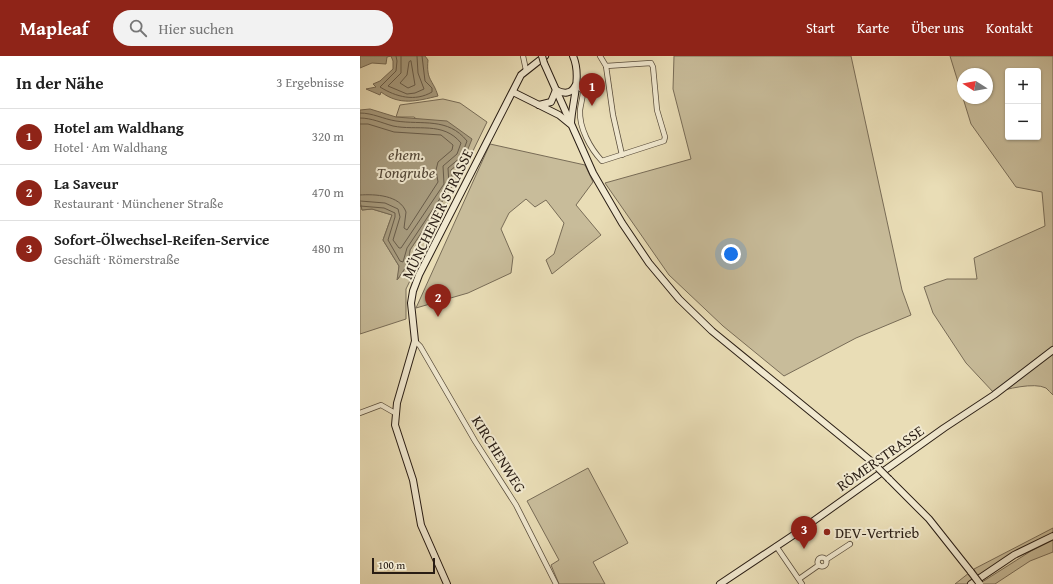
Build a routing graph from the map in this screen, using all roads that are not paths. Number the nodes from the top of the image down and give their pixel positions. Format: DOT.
graph roads {
  1 [pos="523,56"];
  2 [pos="543,56"];
  3 [pos="573,56"];
  4 [pos="600,56"];
  5 [pos="606,66"];
  6 [pos="526,70"];
  7 [pos="576,85"];
  8 [pos="556,90"];
  9 [pos="513,92"];
  10 [pos="540,105"];
  11 [pos="571,125"];
  12 [pos="622,155"];
  13 [pos="415,341"];
  14 [pos="1053,350"];
  15 [pos="360,413"];
  16 [pos="395,413"];
  17 [pos="1053,536"];
  18 [pos="850,544"];
  19 [pos="776,546"];
  20 [pos="799,579"];
  21 [pos="447,584"];
  22 [pos="556,584"];
  23 [pos="720,584"];
  24 [pos="802,584"];
  25 [pos="971,584"];
  26 [pos="980,584"];
  1 -- 6 [label="street"];
  2 -- 6 [label="street"];
  2 -- 8 [label="street, bridge"];
  3 -- 7 [label="street"];
  4 -- 5 [label="street"];
  5 -- 12 [label="street"];
  5 -- 12 [label="street"];
  6 -- 9 [label="street, MÜNCHENER STRASSE"];
  7 -- 8 [label="street"];
  7 -- 11 [label="street"];
  7 -- 12 [label="street"];
  8 -- 10 [label="street"];
  8 -- 11 [label="street"];
  9 -- 10 [label="street"];
  9 -- 13 [label="street, MÜNCHENER STRASSE"];
  10 -- 11 [label="street"];
  11 -- 26 [label="street, bridge"];
  13 -- 16 [label="street, MÜNCHENER STRASSE"];
  13 -- 22 [label="street, KIRCHENWEG"];
  14 -- 19 [label="street, RÖMERSTRASSE"];
  15 -- 16 [label="street"];
  16 -- 21 [label="street, MÜNCHENER STRASSE"];
  17 -- 25 [label="street"];
  18 -- 20 [label="street"];
  19 -- 20 [label="street"];
  19 -- 23 [label="street, RÖMERSTRASSE"];
  20 -- 24 [label="street"];
}
